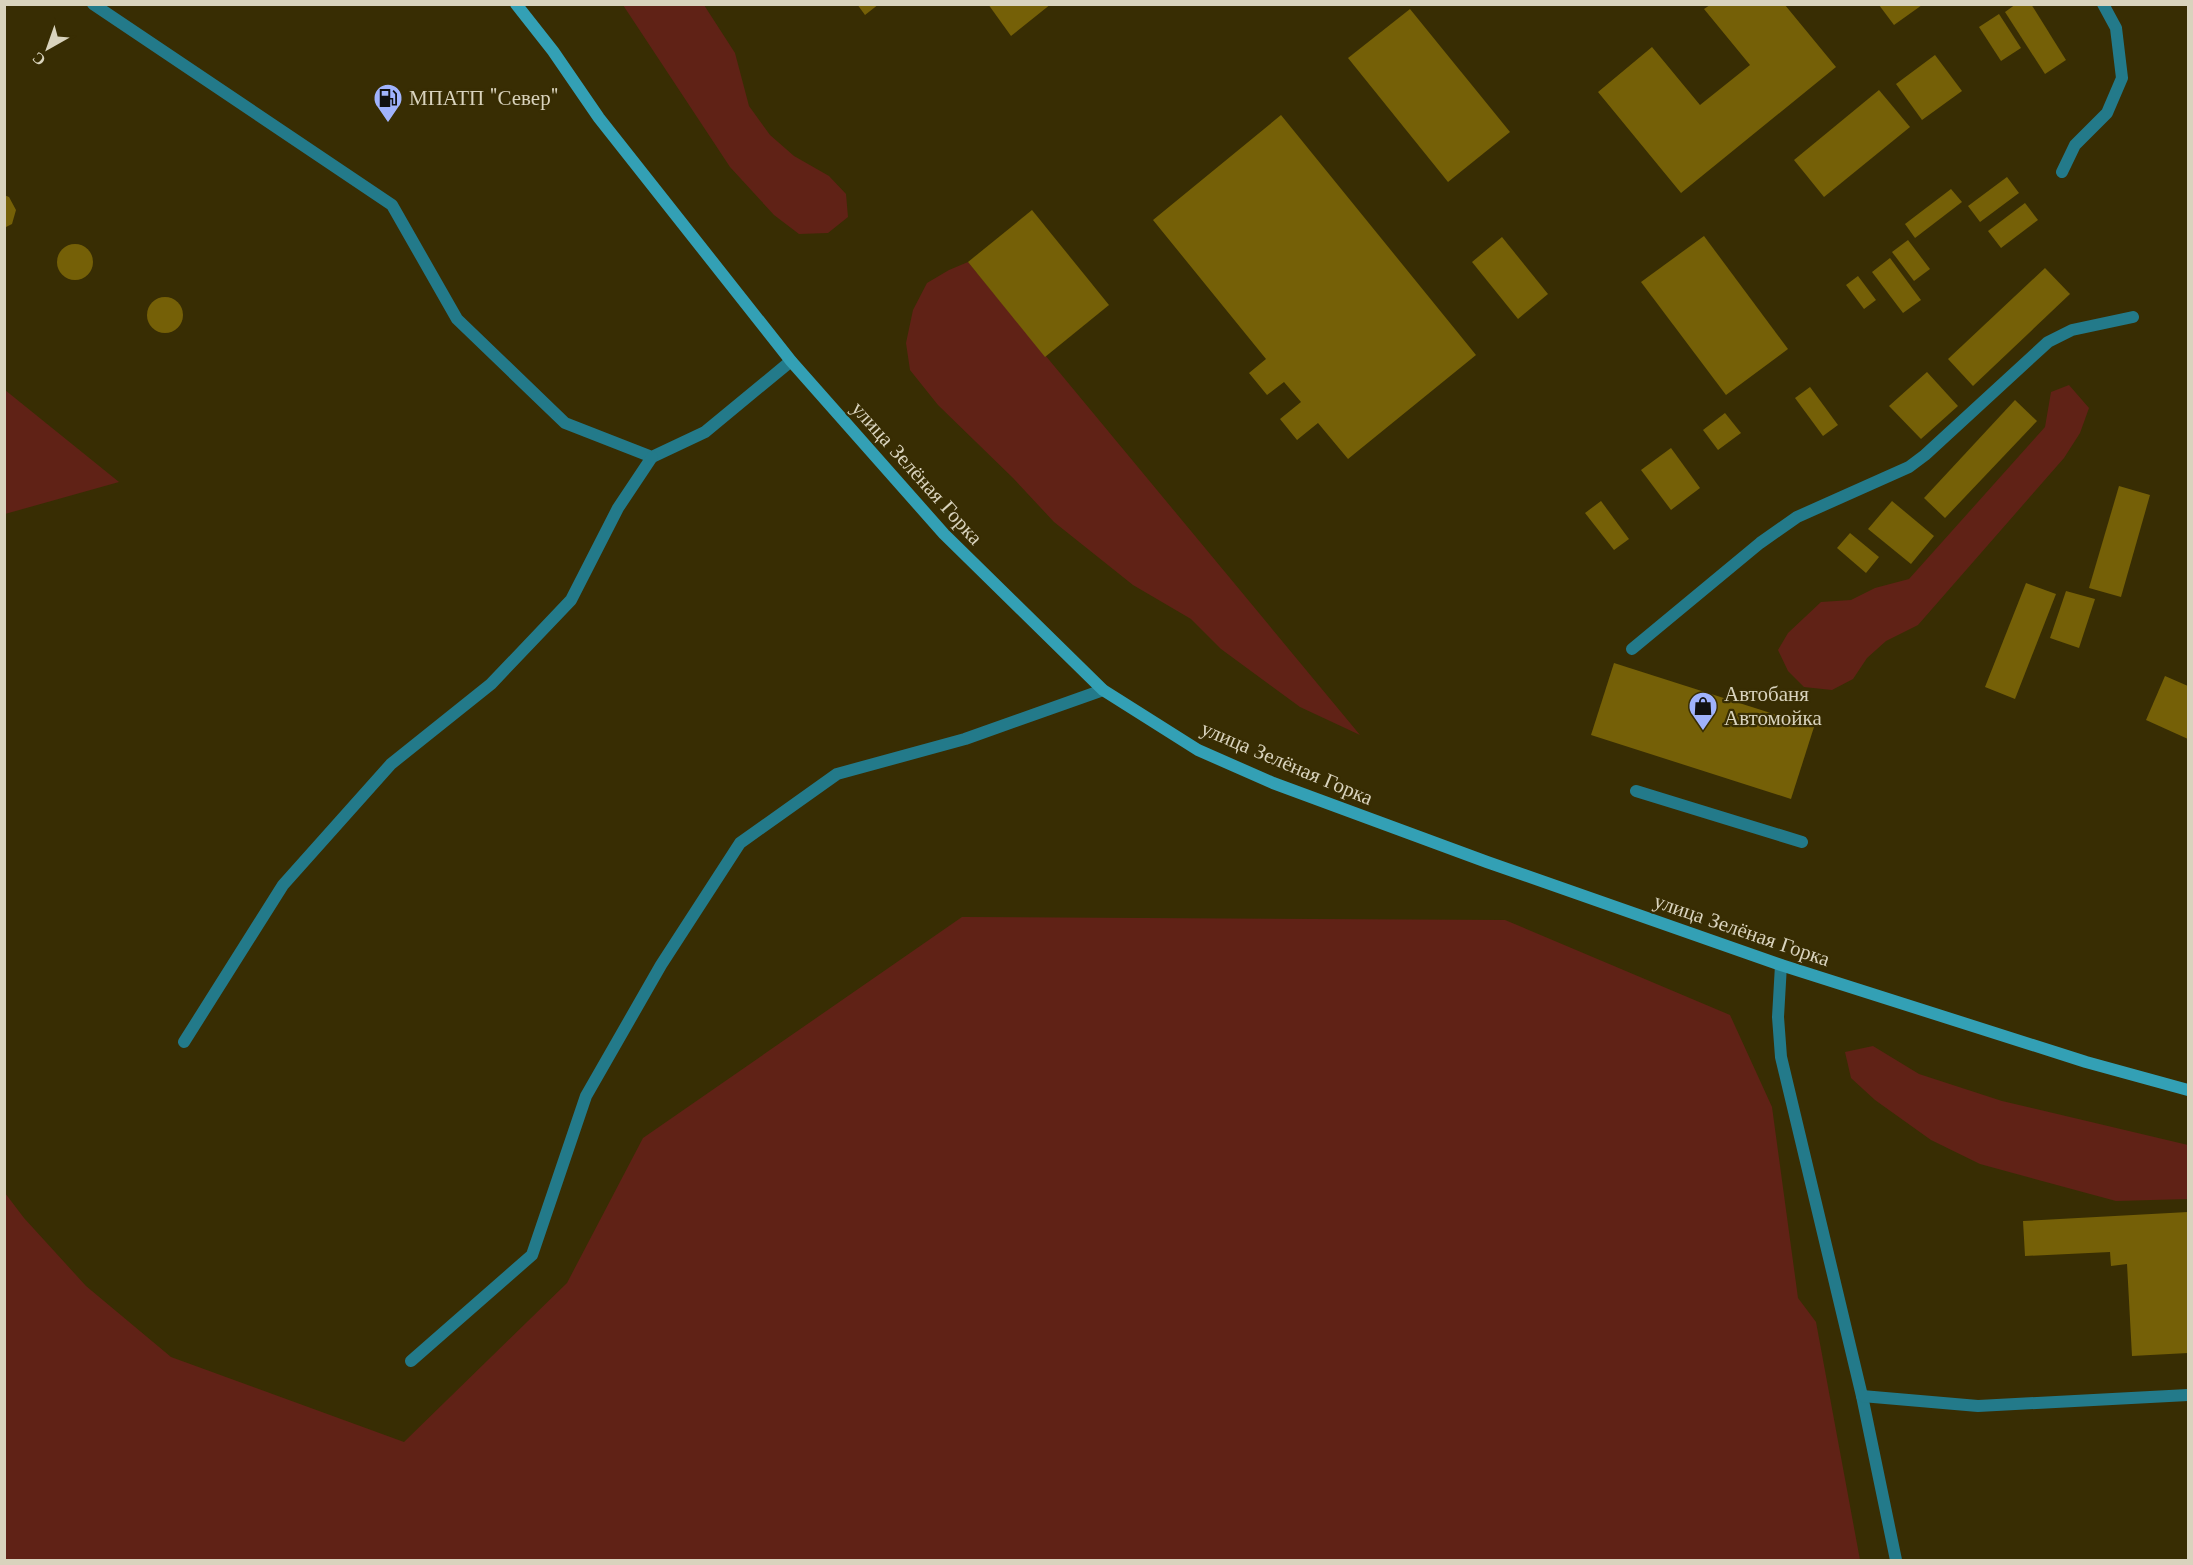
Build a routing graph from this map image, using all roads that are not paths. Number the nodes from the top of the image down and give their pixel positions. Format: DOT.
graph roads {
  1 [pos="93,4"];
  2 [pos="516,4"];
  3 [pos="2103,4"];
  4 [pos="2062,172"];
  5 [pos="2133,317"];
  6 [pos="791,361"];
  7 [pos="652,457"];
  8 [pos="1632,649"];
  9 [pos="1103,690"];
  10 [pos="1636,791"];
  11 [pos="1802,842"];
  12 [pos="1781,964"];
  13 [pos="184,1042"];
  14 [pos="2188,1090"];
  15 [pos="411,1360"];
  16 [pos="2188,1395"];
  17 [pos="1862,1396"];
  18 [pos="1896,1560"];
  1 -- 7 [label="lane"];
  2 -- 6 [label="street, улица Зелёная Горка"];
  3 -- 4 [label="lane"];
  5 -- 8 [label="lane"];
  6 -- 7 [label="lane"];
  6 -- 9 [label="street, улица Зелёная Горка"];
  7 -- 13 [label="lane"];
  9 -- 12 [label="street, улица Зелёная Горка"];
  9 -- 15 [label="lane"];
  10 -- 11 [label="lane"];
  12 -- 14 [label="street, улица Зелёная Горка"];
  12 -- 17 [label="lane"];
  16 -- 17 [label="lane"];
  17 -- 18 [label="lane"];
}
